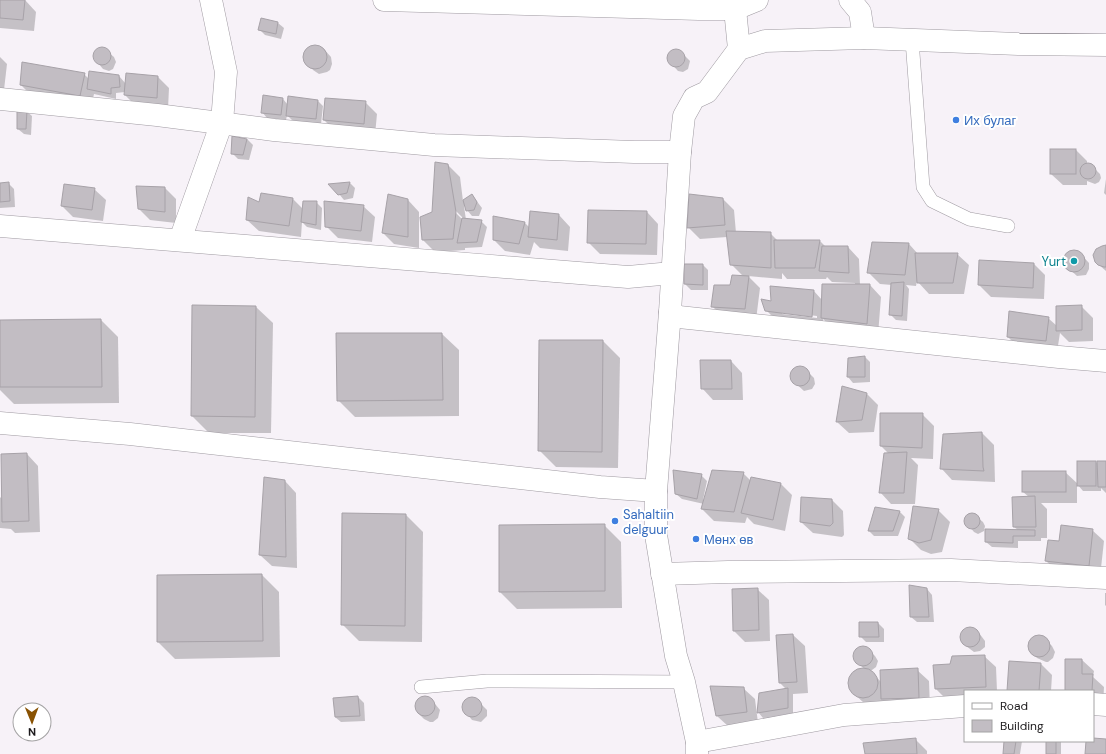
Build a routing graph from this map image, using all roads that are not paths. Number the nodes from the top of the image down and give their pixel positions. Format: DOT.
graph roads {
  1 [pos="211,0"];
  2 [pos="384,0"];
  3 [pos="757,0"];
  4 [pos="850,0"];
  5 [pos="735,9"];
  6 [pos="864,38"];
  7 [pos="912,40"];
  8 [pos="1106,46"];
  9 [pos="739,48"];
  10 [pos="0,99"];
  11 [pos="222,122"];
  12 [pos="680,152"];
  13 [pos="0,226"];
  14 [pos="1008,226"];
  15 [pos="180,240"];
  16 [pos="672,273"];
  17 [pos="670,312"];
  18 [pos="1106,361"];
  19 [pos="0,423"];
  20 [pos="656,490"];
  21 [pos="662,574"];
  22 [pos="1106,578"];
  23 [pos="684,682"];
  24 [pos="421,687"];
  25 [pos="1094,704"];
  26 [pos="1106,705"];
  27 [pos="964,706"];
  28 [pos="697,748"];
  1 -- 11 [label="street"];
  2 -- 5 [label="street"];
  3 -- 5 [label="street"];
  4 -- 6 [label="street"];
  5 -- 9 [label="street"];
  6 -- 7 [label="street"];
  6 -- 9 [label="street"];
  7 -- 8 [label="street"];
  7 -- 14 [label="lane"];
  9 -- 12 [label="street"];
  10 -- 11 [label="street"];
  11 -- 12 [label="street"];
  11 -- 15 [label="street"];
  12 -- 16 [label="street"];
  13 -- 15 [label="street"];
  15 -- 16 [label="street"];
  16 -- 17 [label="street"];
  17 -- 18 [label="street"];
  17 -- 20 [label="street"];
  19 -- 20 [label="street"];
  20 -- 21 [label="street"];
  21 -- 22 [label="street"];
  21 -- 23 [label="street"];
  23 -- 24 [label="lane"];
  23 -- 28 [label="street"];
  25 -- 26 [label="street"];
  27 -- 28 [label="street"];
}
